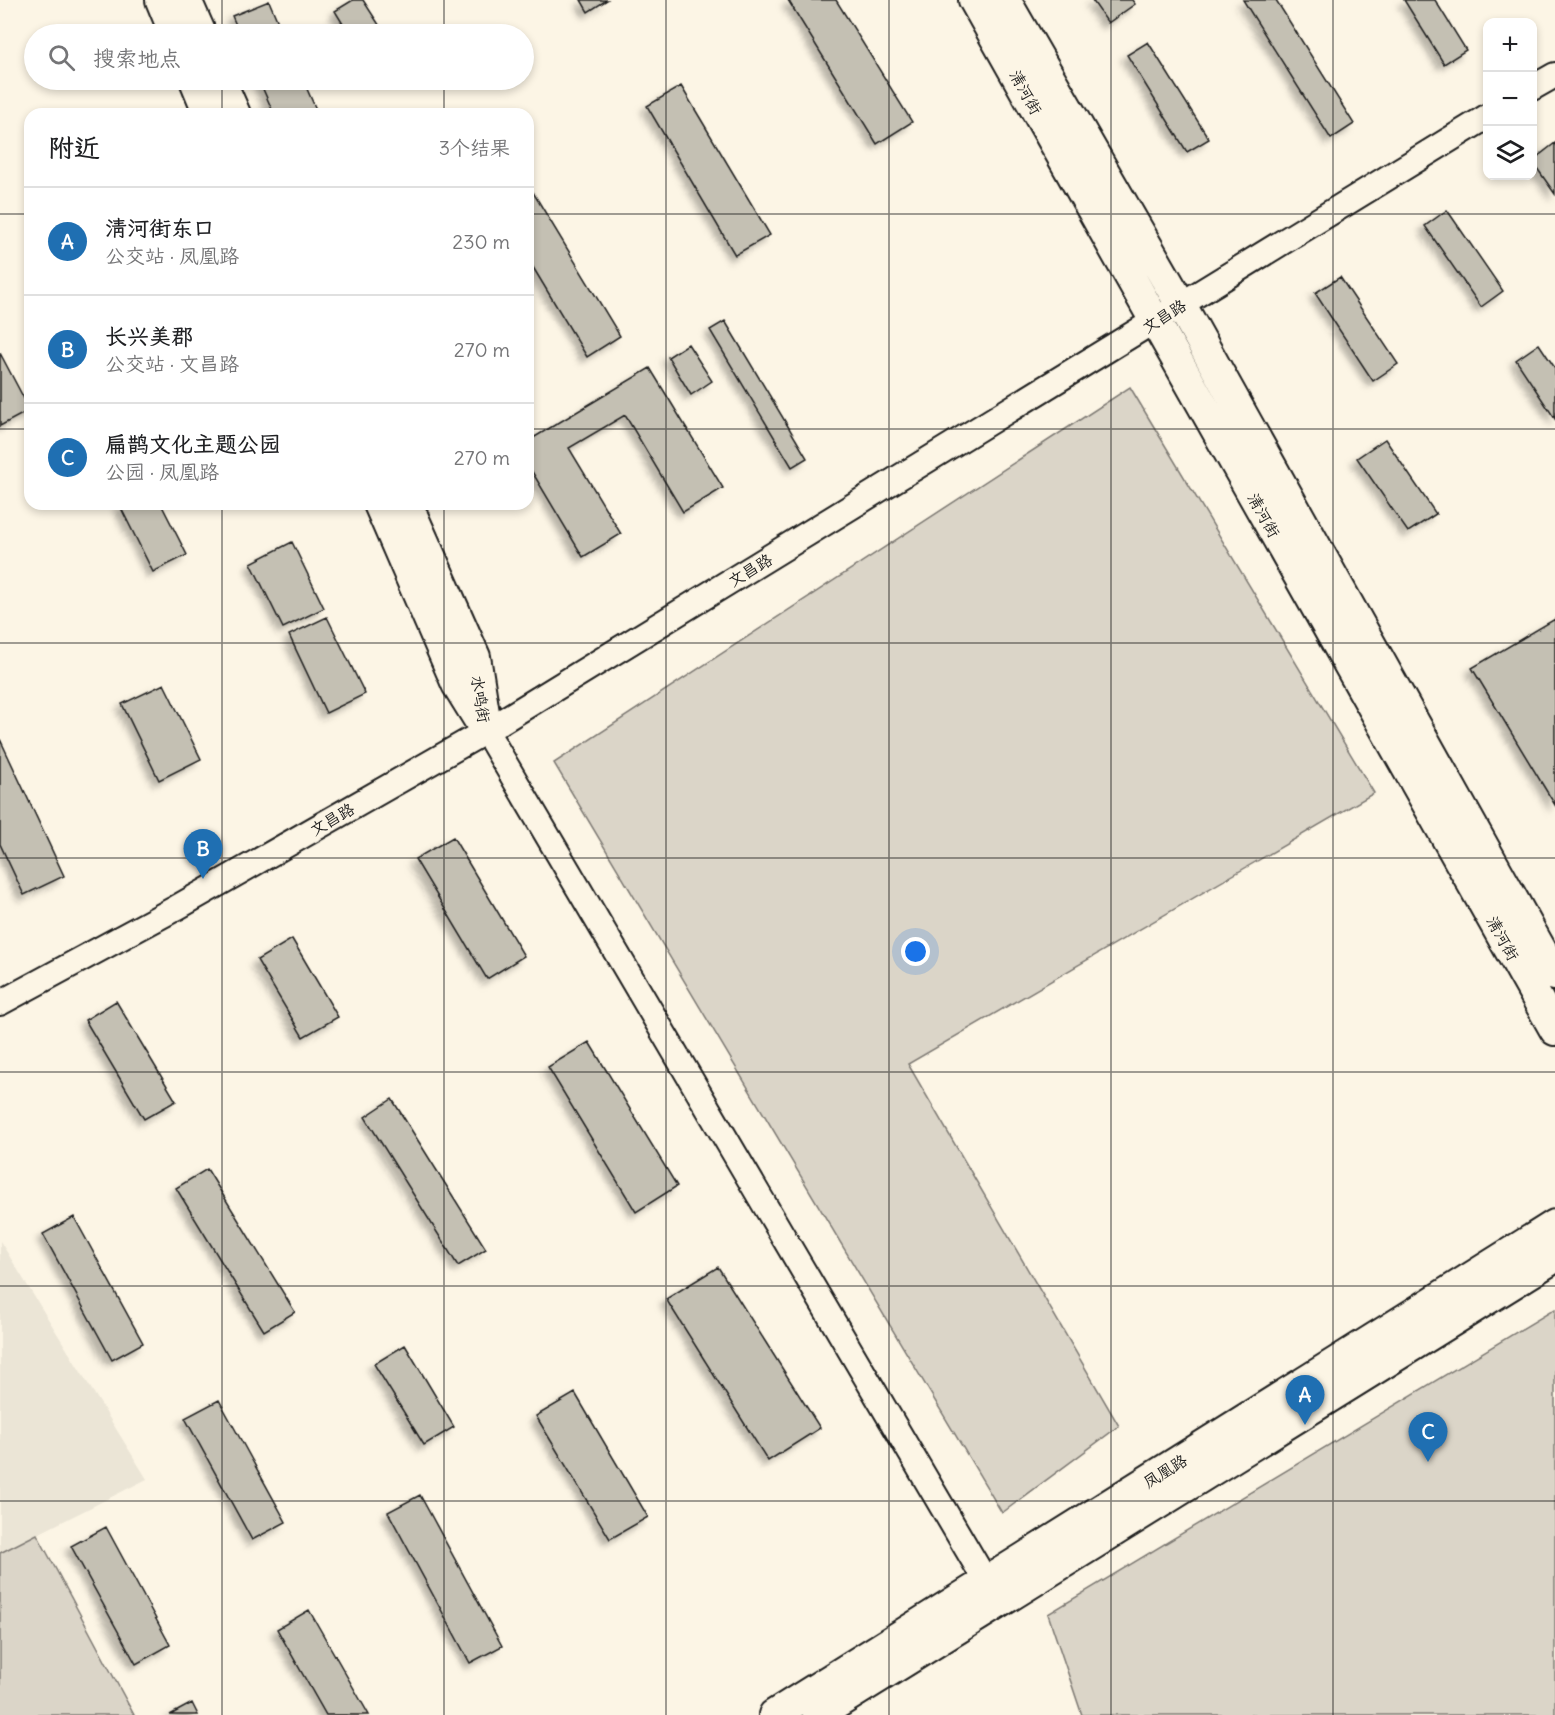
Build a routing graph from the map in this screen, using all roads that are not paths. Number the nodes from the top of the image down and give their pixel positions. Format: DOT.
graph roads {
  1 [pos="161,0"];
  2 [pos="186,0"];
  3 [pos="974,0"];
  4 [pos="1005,0"];
  5 [pos="171,24"];
  6 [pos="197,24"];
  7 [pos="1555,75"];
  8 [pos="1537,86"];
  9 [pos="199,90"];
  10 [pos="224,90"];
  11 [pos="207,108"];
  12 [pos="232,108"];
  13 [pos="1483,119"];
  14 [pos="1181,305"];
  15 [pos="1155,321"];
  16 [pos="382,510"];
  17 [pos="410,510"];
  18 [pos="486,731"];
  19 [pos="1555,975"];
  20 [pos="0,1003"];
  21 [pos="1555,1030"];
  22 [pos="1555,1225"];
  23 [pos="1555,1257"];
  24 [pos="993,1592"];
  25 [pos="774,1715"];
  26 [pos="818,1715"];
  1 -- 5 [label="main road"];
  2 -- 6 [label="main road"];
  3 -- 15 [label="main road, 清河街"];
  4 -- 14 [label="main road, 清河街"];
  7 -- 8 [label="street"];
  9 -- 11 [label="main road"];
  10 -- 12 [label="main road"];
  13 -- 14 [label="street, 文昌路"];
  14 -- 15 [label="street, 文昌路"];
  14 -- 19 [label="main road, 清河街"];
  15 -- 18 [label="street, 文昌路"];
  15 -- 21 [label="main road, 清河街"];
  16 -- 18 [label="main road, 水鸣街"];
  17 -- 18 [label="main road, 水鸣街"];
  18 -- 20 [label="street, 文昌路"];
  18 -- 24 [label="street"];
  22 -- 24 [label="main road, 凤凰路"];
  23 -- 24 [label="main road, 凤凰路"];
  24 -- 25 [label="main road, 凤凰路"];
  24 -- 26 [label="main road, 凤凰路"];
}
